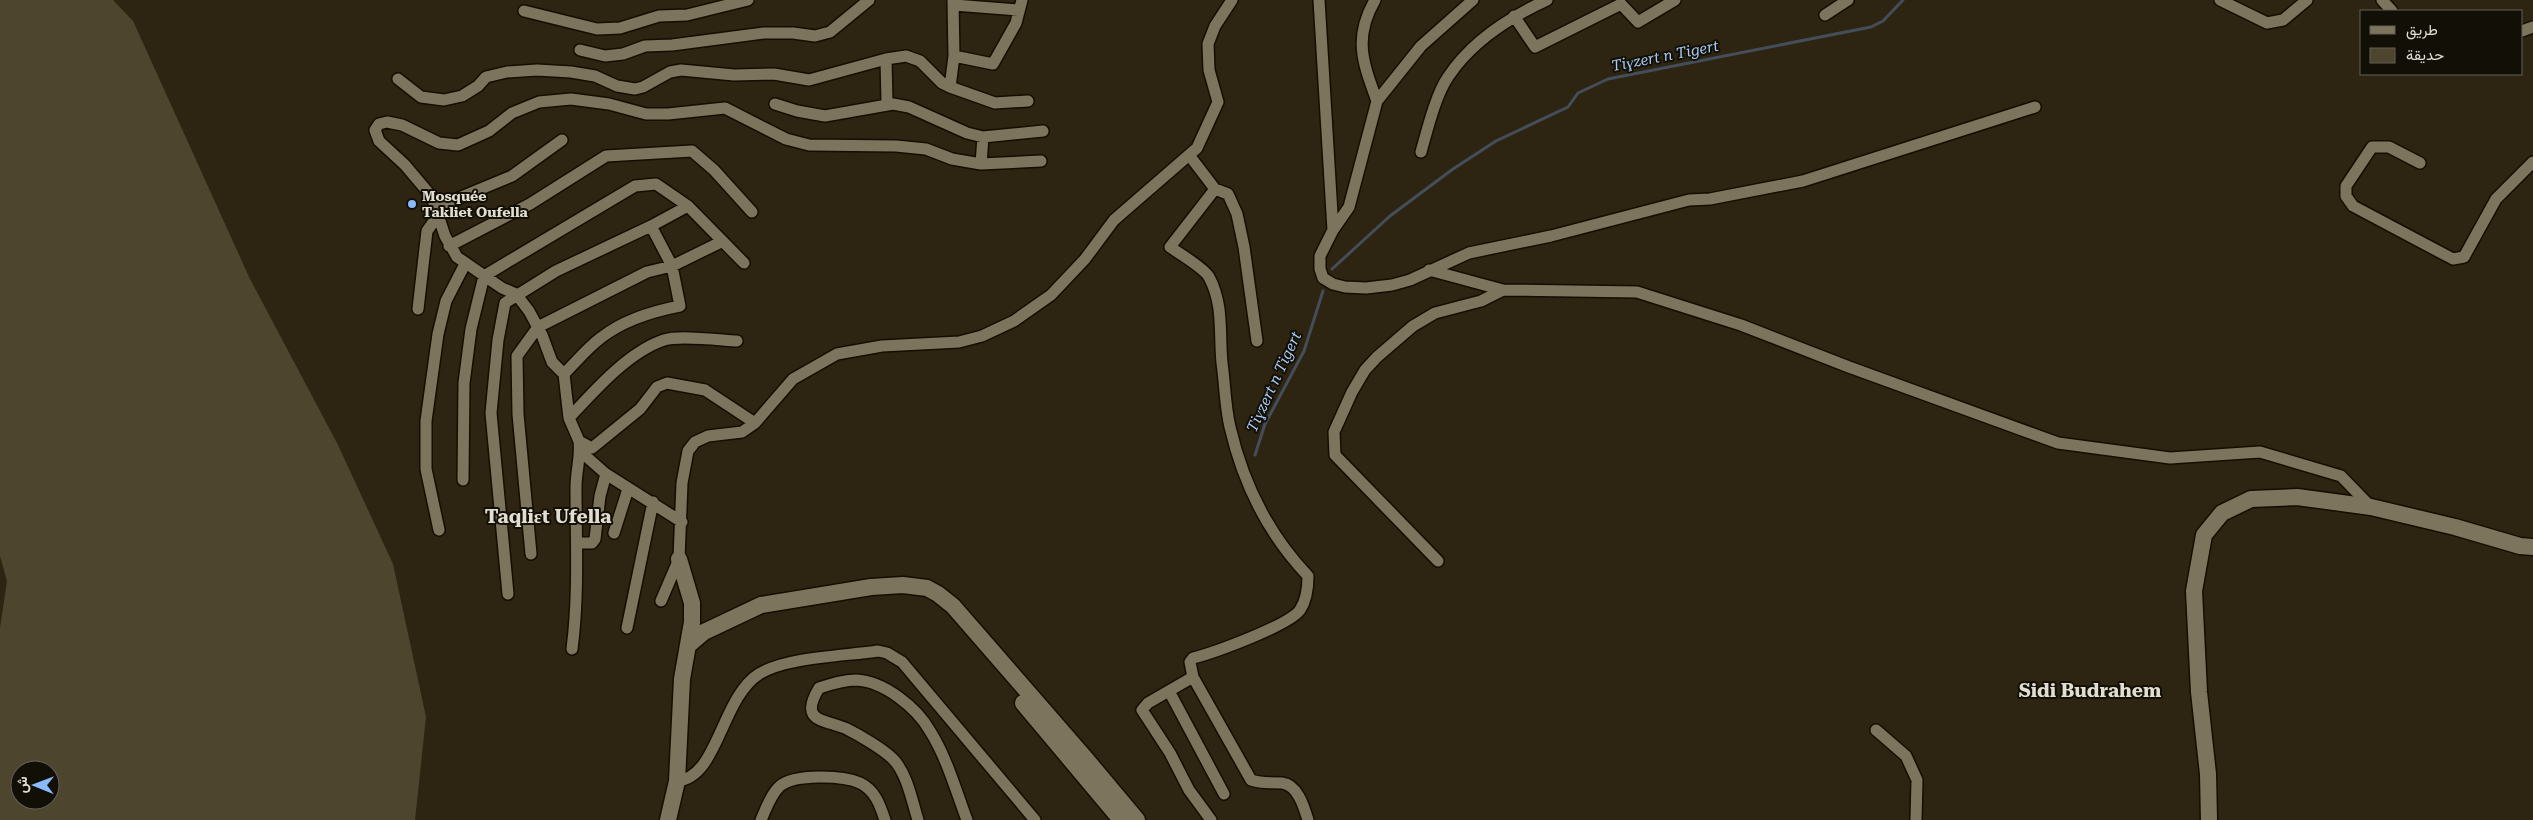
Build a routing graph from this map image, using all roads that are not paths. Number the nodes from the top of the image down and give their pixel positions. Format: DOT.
graph roads {
  1 [pos="748,0"];
  2 [pos="869,0"];
  3 [pos="1232,0"];
  4 [pos="1319,0"];
  5 [pos="1375,0"];
  6 [pos="1473,0"];
  7 [pos="1547,0"];
  8 [pos="1675,0"];
  9 [pos="1848,0"];
  10 [pos="2220,0"];
  11 [pos="2307,0"];
  12 [pos="2382,0"];
  13 [pos="954,3"];
  14 [pos="1020,5"];
  15 [pos="2391,10"];
  16 [pos="524,11"];
  17 [pos="1825,15"];
  18 [pos="1514,16"];
  19 [pos="580,50"];
  20 [pos="954,56"];
  21 [pos="886,59"];
  22 [pos="398,79"];
  23 [pos="950,87"];
  24 [pos="1028,101"];
  25 [pos="1377,101"];
  26 [pos="887,103"];
  27 [pos="775,104"];
  28 [pos="2035,107"];
  29 [pos="1043,131"];
  30 [pos="983,137"];
  31 [pos="562,140"];
  32 [pos="1421,152"];
  33 [pos="1189,155"];
  34 [pos="1041,161"];
  35 [pos="2533,162"];
  36 [pos="2420,163"];
  37 [pos="981,164"];
  38 [pos="1215,189"];
  39 [pos="688,206"];
  40 [pos="438,210"];
  41 [pos="752,212"];
  42 [pos="651,226"];
  43 [pos="1333,230"];
  44 [pos="721,242"];
  45 [pos="449,246"];
  46 [pos="744,263"];
  47 [pos="465,264"];
  48 [pos="672,266"];
  49 [pos="1429,270"];
  50 [pos="484,276"];
  51 [pos="1502,290"];
  52 [pos="516,294"];
  53 [pos="418,309"];
  54 [pos="538,327"];
  55 [pos="1257,341"];
  56 [pos="737,342"];
  57 [pos="564,374"];
  58 [pos="569,418"];
  59 [pos="755,423"];
  60 [pos="580,446"];
  61 [pos="606,474"];
  62 [pos="464,480"];
  63 [pos="628,489"];
  64 [pos="653,502"];
  65 [pos="2371,507"];
  66 [pos="682,522"];
  67 [pos="439,530"];
  68 [pos="614,533"];
  69 [pos="577,543"];
  70 [pos="2533,547"];
  71 [pos="532,554"];
  72 [pos="679,559"];
  73 [pos="1438,561"];
  74 [pos="508,594"];
  75 [pos="661,600"];
  76 [pos="627,628"];
  77 [pos="690,644"];
  78 [pos="572,649"];
  79 [pos="1193,677"];
  80 [pos="1169,691"];
  81 [pos="1876,730"];
  82 [pos="677,781"];
  83 [pos="1224,794"];
  84 [pos="668,820"];
  85 [pos="761,820"];
  86 [pos="885,820"];
  87 [pos="918,820"];
  88 [pos="967,820"];
  89 [pos="1035,820"];
  90 [pos="1121,820"];
  91 [pos="1137,820"];
  92 [pos="1211,820"];
  93 [pos="1308,820"];
  94 [pos="1916,820"];
  95 [pos="2210,820"];
  1 -- 16 [label="street"];
  2 -- 19 [label="street"];
  3 -- 33 [label="street"];
  4 -- 43 [label="street"];
  5 -- 25 [label="street"];
  6 -- 25 [label="street"];
  7 -- 18 [label="street"];
  8 -- 18 [label="street"];
  9 -- 17 [label="street"];
  10 -- 11 [label="street"];
  12 -- 15 [label="street"];
  13 -- 14 [label="street"];
  13 -- 20 [label="street"];
  14 -- 20 [label="street"];
  18 -- 32 [label="street"];
  20 -- 23 [label="street"];
  21 -- 22 [label="street"];
  21 -- 23 [label="street"];
  21 -- 26 [label="street"];
  23 -- 24 [label="street"];
  25 -- 43 [label="street"];
  26 -- 27 [label="street"];
  26 -- 30 [label="street"];
  28 -- 49 [label="street"];
  29 -- 30 [label="street"];
  30 -- 37 [label="street"];
  31 -- 40 [label="street"];
  33 -- 38 [label="street"];
  33 -- 59 [label="street"];
  34 -- 37 [label="street"];
  35 -- 36 [label="street"];
  37 -- 40 [label="street"];
  38 -- 55 [label="street"];
  38 -- 79 [label="street"];
  39 -- 42 [label="street"];
  39 -- 44 [label="street"];
  39 -- 50 [label="street"];
  40 -- 45 [label="street"];
  40 -- 53 [label="street"];
  41 -- 45 [label="street"];
  42 -- 48 [label="street"];
  42 -- 52 [label="street"];
  43 -- 49 [label="street"];
  44 -- 46 [label="street"];
  44 -- 48 [label="street"];
  45 -- 47 [label="street"];
  47 -- 50 [label="street"];
  47 -- 67 [label="street"];
  48 -- 54 [label="street"];
  48 -- 57 [label="street"];
  49 -- 51 [label="street"];
  50 -- 52 [label="street"];
  50 -- 62 [label="street"];
  51 -- 65 [label="street"];
  51 -- 73 [label="street"];
  52 -- 54 [label="street"];
  52 -- 74 [label="street"];
  54 -- 57 [label="street"];
  54 -- 71 [label="street"];
  56 -- 58 [label="street"];
  57 -- 58 [label="street"];
  58 -- 60 [label="street"];
  59 -- 60 [label="street"];
  59 -- 66 [label="street"];
  60 -- 61 [label="street"];
  60 -- 69 [label="street"];
  61 -- 63 [label="street"];
  61 -- 69 [label="street"];
  63 -- 64 [label="street"];
  63 -- 68 [label="street"];
  64 -- 66 [label="street"];
  64 -- 76 [label="street"];
  65 -- 70 [label="street"];
  65 -- 95 [label="street"];
  66 -- 72 [label="street"];
  69 -- 78 [label="street"];
  72 -- 75 [label="street"];
  72 -- 77 [label="street"];
  77 -- 82 [label="street"];
  77 -- 90 [label="street"];
  77 -- 91 [label="street"];
  79 -- 80 [label="street"];
  79 -- 93 [label="street"];
  80 -- 83 [label="street"];
  80 -- 92 [label="street"];
  81 -- 94 [label="street"];
  82 -- 84 [label="street"];
  82 -- 89 [label="street"];
  85 -- 86 [label="street"];
  87 -- 88 [label="street"];
}
